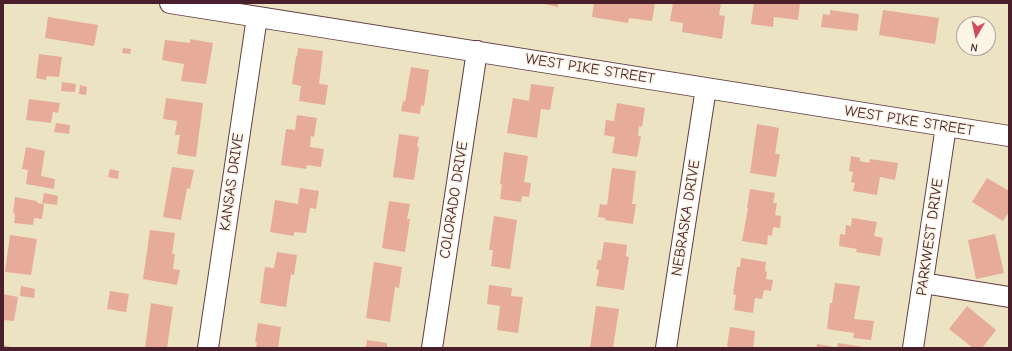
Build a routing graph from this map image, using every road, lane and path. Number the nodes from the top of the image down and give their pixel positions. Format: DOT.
graph roads {
  1 [pos="170,3"];
  2 [pos="257,17"];
  3 [pos="477,51"];
  4 [pos="706,88"];
  5 [pos="946,126"];
  6 [pos="1009,136"];
  7 [pos="923,283"];
  8 [pos="1009,297"];
  9 [pos="208,348"];
  10 [pos="432,348"];
  11 [pos="666,348"];
  12 [pos="913,348"];
  1 -- 2 [label="street, WEST PIKE STREET"];
  2 -- 3 [label="street, WEST PIKE STREET"];
  2 -- 9 [label="street, KANSAS DRIVE"];
  3 -- 4 [label="street, WEST PIKE STREET"];
  3 -- 10 [label="street, COLORADO DRIVE"];
  4 -- 5 [label="street, WEST PIKE STREET"];
  4 -- 11 [label="street, NEBRASKA DRIVE"];
  5 -- 6 [label="street, WEST PIKE STREET"];
  5 -- 7 [label="street, PARKWEST DRIVE"];
  7 -- 8 [label="street"];
  7 -- 12 [label="street, PARKWEST DRIVE"];
}
